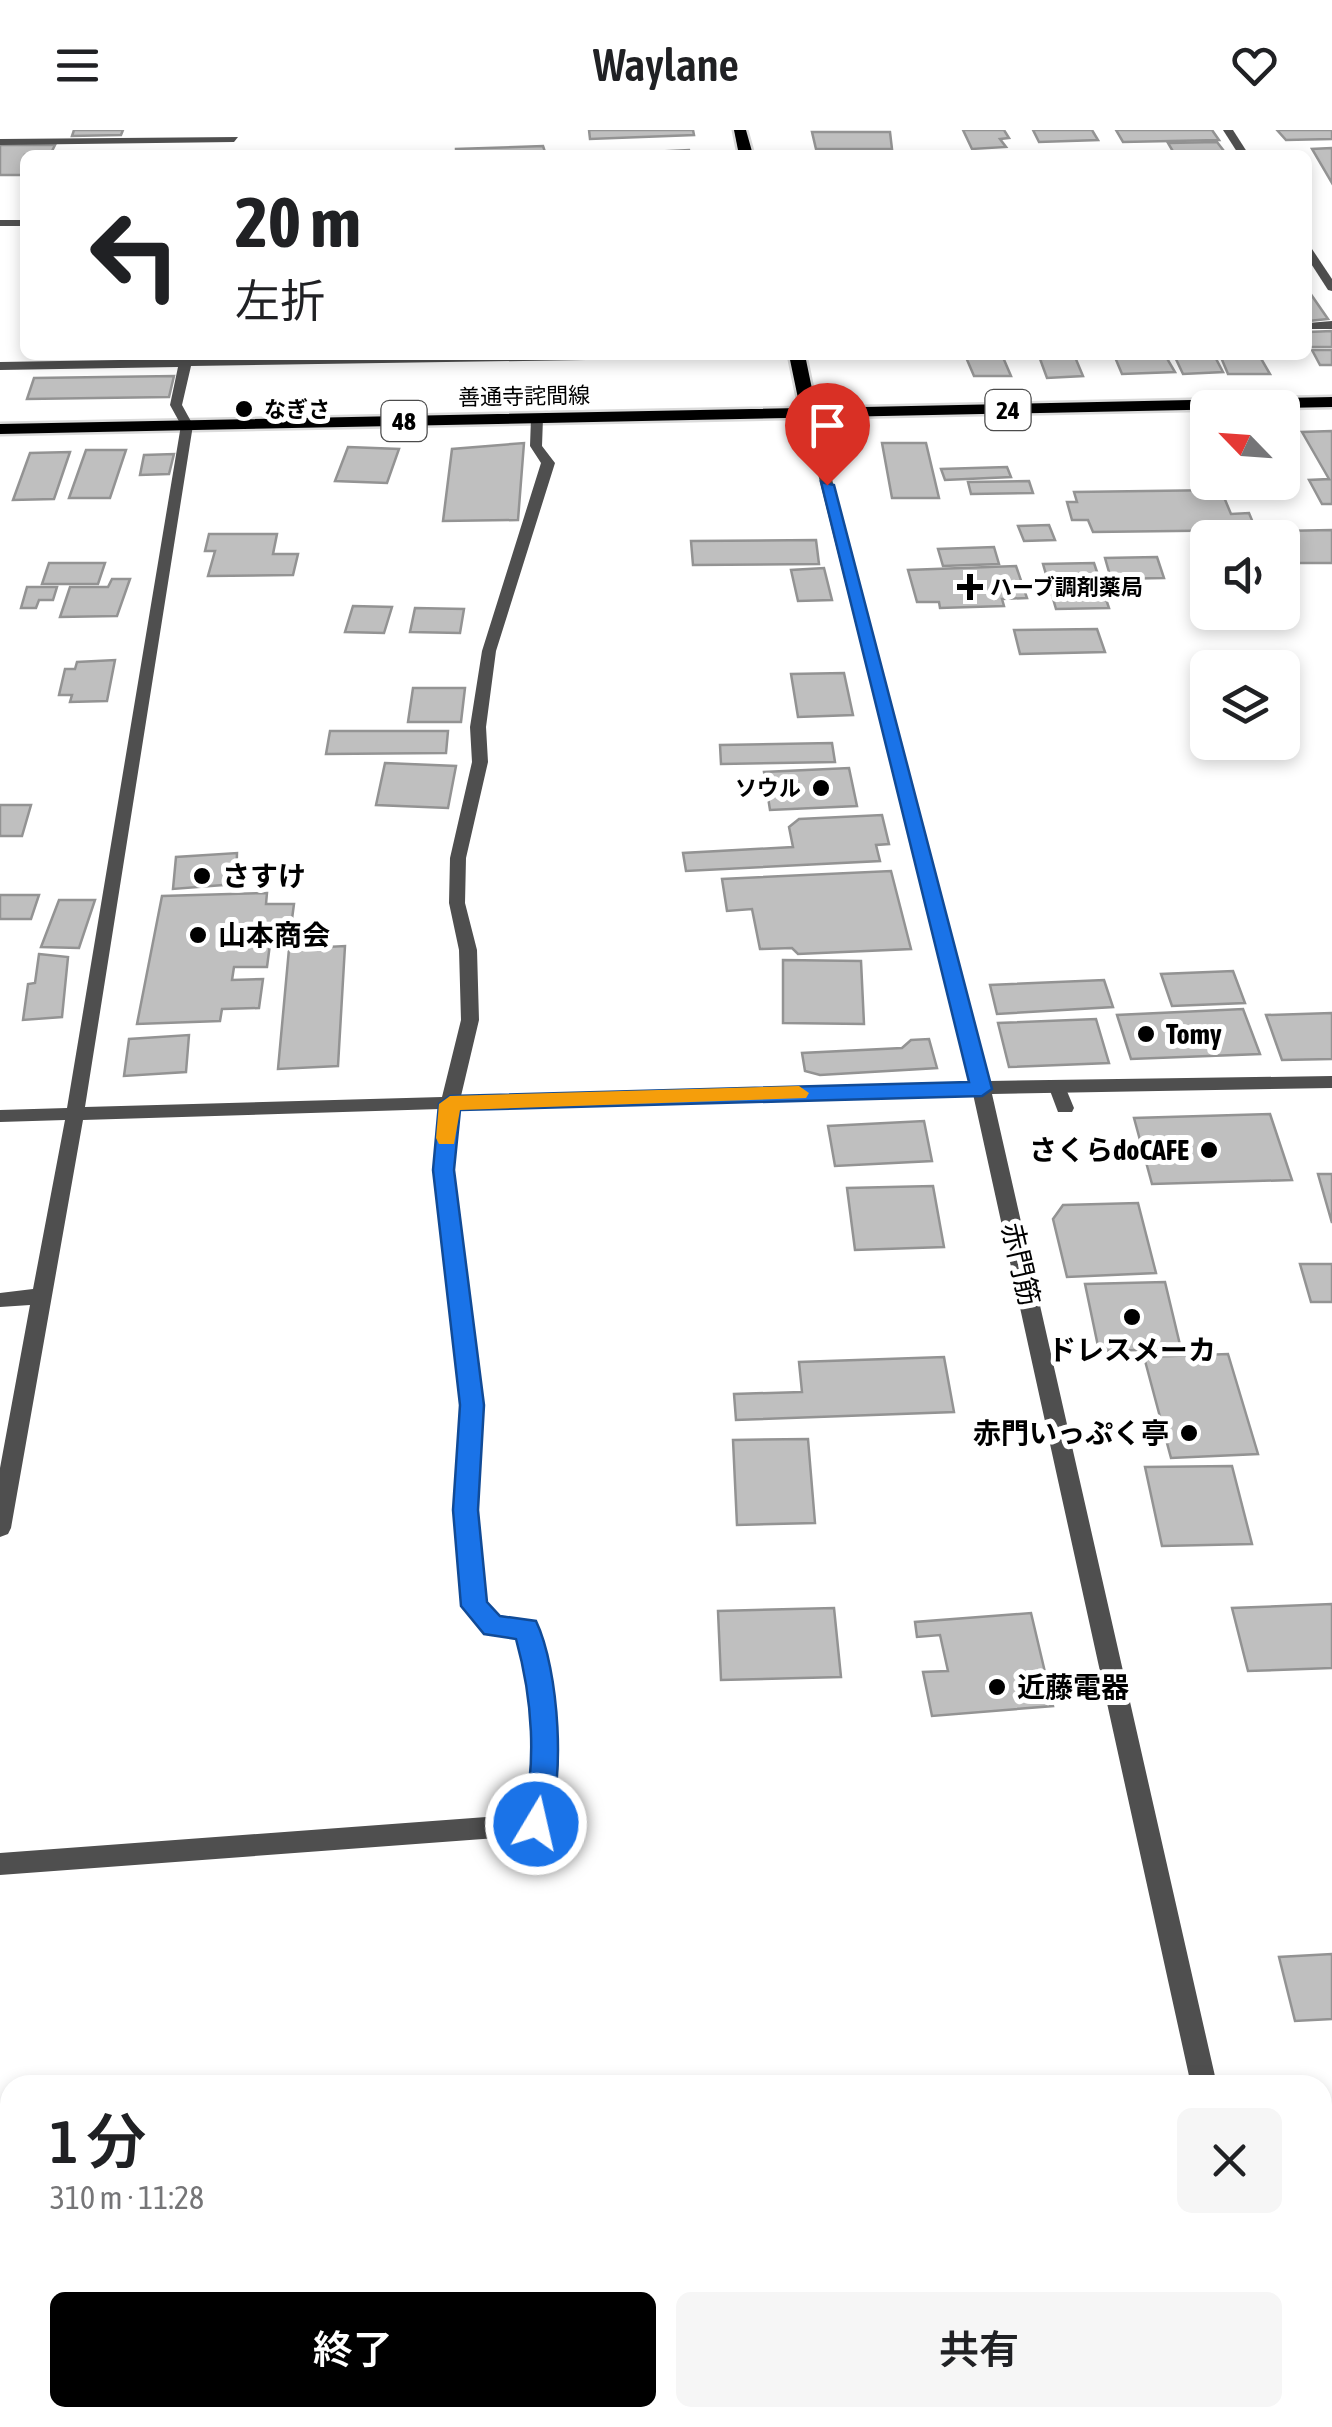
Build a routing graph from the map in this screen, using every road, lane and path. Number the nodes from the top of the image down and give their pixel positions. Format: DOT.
graph roads {
  1 [pos="235,134"];
  2 [pos="0,142"];
  3 [pos="1312,257"];
  4 [pos="1332,288"];
  5 [pos="159,360"];
  6 [pos="186,360"];
  7 [pos="797,360"];
  8 [pos="0,366"];
  9 [pos="1332,402"];
  10 [pos="809,414"];
  11 [pos="537,418"];
  12 [pos="187,425"];
  13 [pos="0,429"];
  14 [pos="1332,1082"];
  15 [pos="1058,1088"];
  16 [pos="982,1089"];
  17 [pos="450,1104"];
  18 [pos="1065,1108"];
  19 [pos="76,1114"];
  20 [pos="0,1116"];
  21 [pos="42,1296"];
  22 [pos="0,1300"];
  23 [pos="0,1528"];
  24 [pos="0,1864"];
  25 [pos="1202,2075"];
  1 -- 2 [label="street"];
  3 -- 4 [label="street"];
  5 -- 8 [label="street"];
  6 -- 12 [label="street"];
  7 -- 10 [label="main road"];
  9 -- 10 [label="main road, 24"];
  10 -- 11 [label="main road, 善通寺詫間線 / 48"];
  10 -- 16 [label="street, 赤門筋"];
  11 -- 12 [label="main road, 善通寺詫間線 / 48"];
  11 -- 17 [label="street"];
  12 -- 13 [label="main road, 善通寺詫間線 / 48"];
  12 -- 19 [label="street"];
  14 -- 15 [label="street"];
  15 -- 16 [label="street"];
  15 -- 18 [label="street"];
  16 -- 17 [label="street"];
  16 -- 25 [label="street, 赤門筋"];
  17 -- 19 [label="street"];
  17 -- 24 [label="street"];
  19 -- 20 [label="street"];
  19 -- 21 [label="street"];
  21 -- 22 [label="street"];
  21 -- 23 [label="street"];
}
